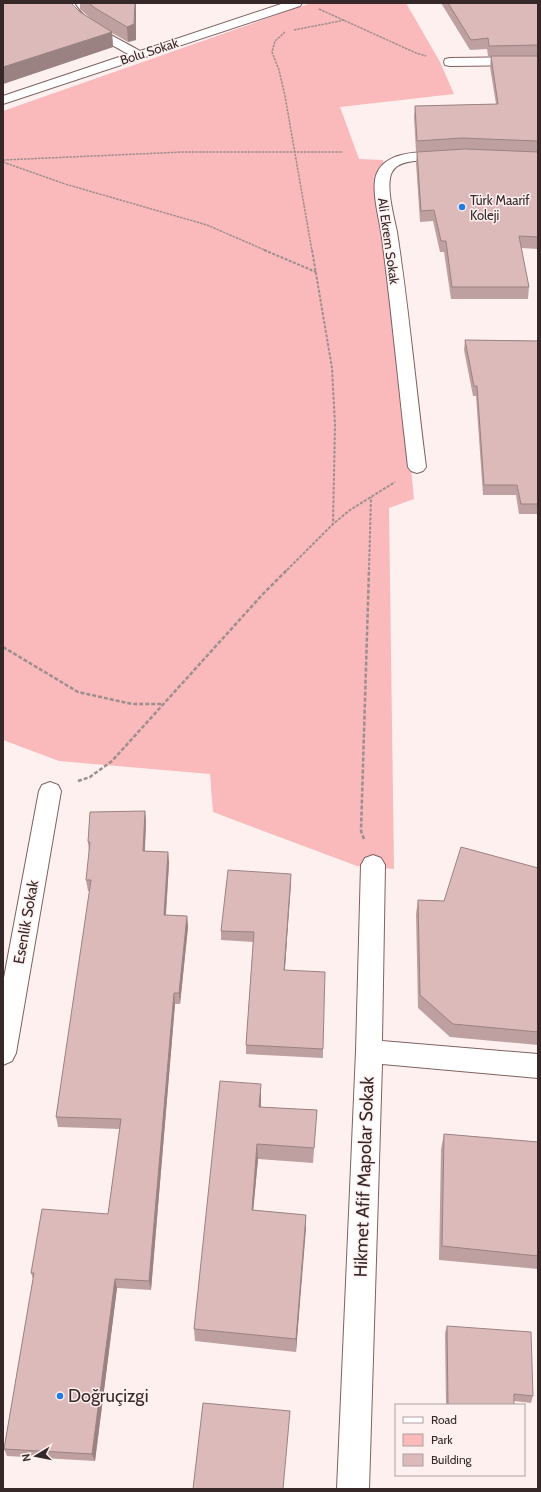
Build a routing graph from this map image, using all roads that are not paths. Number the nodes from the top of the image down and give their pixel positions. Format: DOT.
graph roads {
  1 [pos="68,3"];
  2 [pos="296,3"];
  3 [pos="138,55"];
  4 [pos="450,62"];
  5 [pos="538,62"];
  6 [pos="3,100"];
  7 [pos="458,156"];
  8 [pos="417,468"];
  9 [pos="50,791"];
  10 [pos="372,865"];
  11 [pos="369,1051"];
  12 [pos="3,1053"];
  13 [pos="538,1066"];
  14 [pos="353,1489"];
  1 -- 3 [label="street"];
  2 -- 3 [label="street, Bolu Sokak"];
  3 -- 6 [label="street, Bolu Sokak"];
  4 -- 5 [label="street"];
  7 -- 8 [label="street, Ali Ekrem Sokak"];
  9 -- 12 [label="street, Esenlik Sokak"];
  10 -- 11 [label="street, Hikmet Afif Mapolar Sokak"];
  11 -- 13 [label="street"];
  11 -- 14 [label="street, Hikmet Afif Mapolar Sokak"];
}
